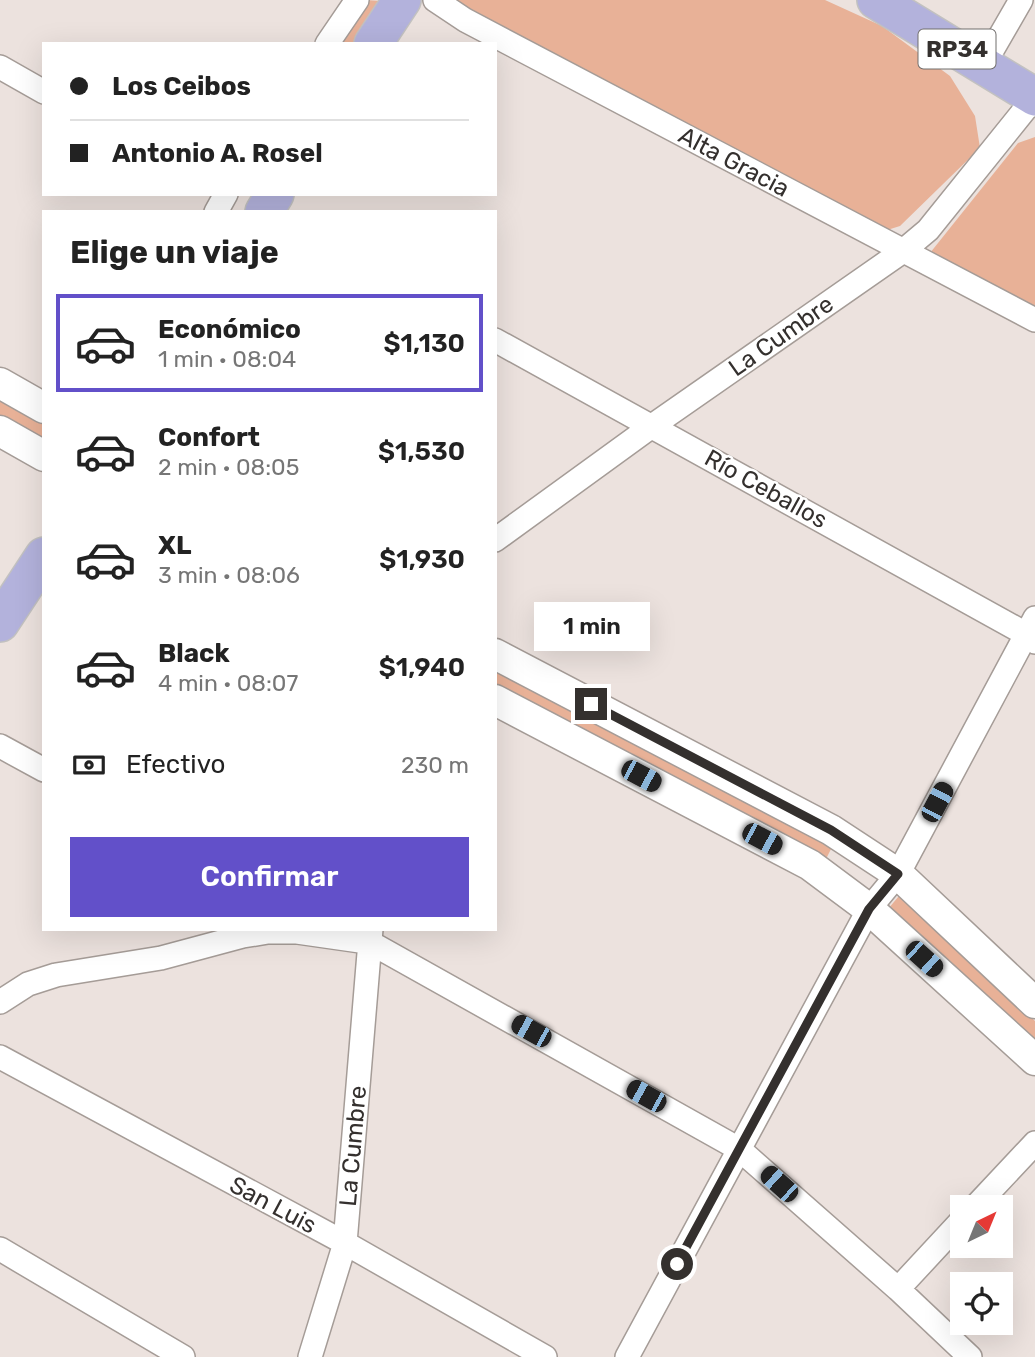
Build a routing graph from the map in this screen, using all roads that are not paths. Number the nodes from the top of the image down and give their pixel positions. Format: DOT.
graph roads {
  1 [pos="357,0"];
  2 [pos="402,0"];
  3 [pos="435,0"];
  4 [pos="876,0"];
  5 [pos="904,0"];
  6 [pos="1021,0"];
  7 [pos="328,42"];
  8 [pos="374,42"];
  9 [pos="990,52"];
  10 [pos="0,67"];
  11 [pos="1035,79"];
  12 [pos="42,91"];
  13 [pos="1035,97"];
  14 [pos="902,251"];
  15 [pos="1035,320"];
  16 [pos="497,341"];
  17 [pos="0,383"];
  18 [pos="42,407"];
  19 [pos="652,426"];
  20 [pos="0,430"];
  21 [pos="42,455"];
  22 [pos="497,539"];
  23 [pos="42,559"];
  24 [pos="0,623"];
  25 [pos="1032,631"];
  26 [pos="497,655"];
  27 [pos="497,701"];
  28 [pos="0,746"];
  29 [pos="42,768"];
  30 [pos="898,874"];
  31 [pos="869,909"];
  32 [pos="353,931"];
  33 [pos="371,936"];
  34 [pos="0,1002"];
  35 [pos="1035,1003"];
  36 [pos="0,1057"];
  37 [pos="1035,1060"];
  38 [pos="1035,1143"];
  39 [pos="739,1149"];
  40 [pos="986,1195"];
  41 [pos="950,1233"];
  42 [pos="345,1243"];
  43 [pos="0,1249"];
  44 [pos="898,1289"];
  45 [pos="183,1357"];
  46 [pos="310,1357"];
  47 [pos="545,1357"];
  48 [pos="627,1357"];
  49 [pos="970,1357"];
  1 -- 7 [label="street"];
  2 -- 8 [label="main road"];
  3 -- 14 [label="street, Alta Gracia"];
  4 -- 13 [label="main road, RP34"];
  5 -- 9 [label="main road, RP34"];
  6 -- 9 [label="street"];
  9 -- 11 [label="main road, RP34"];
  10 -- 12 [label="street"];
  13 -- 14 [label="street, La Cumbre"];
  14 -- 15 [label="street, Alta Gracia"];
  14 -- 19 [label="street, La Cumbre"];
  16 -- 19 [label="street, Río Ceballos"];
  17 -- 18 [label="street"];
  19 -- 22 [label="street, La Cumbre"];
  19 -- 25 [label="street, Río Ceballos"];
  20 -- 21 [label="street"];
  23 -- 24 [label="main road"];
  25 -- 30 [label="street"];
  26 -- 30 [label="street"];
  27 -- 31 [label="street"];
  28 -- 29 [label="street"];
  30 -- 31 [label="street"];
  30 -- 35 [label="street"];
  31 -- 37 [label="street"];
  31 -- 39 [label="street"];
  32 -- 33 [label="street"];
  33 -- 34 [label="street"];
  33 -- 39 [label="street"];
  33 -- 42 [label="street, La Cumbre"];
  36 -- 42 [label="street, San Luis"];
  38 -- 40 [label="street"];
  39 -- 44 [label="street"];
  39 -- 48 [label="street"];
  41 -- 44 [label="street"];
  42 -- 46 [label="street, La Cumbre"];
  42 -- 47 [label="street, San Luis"];
  43 -- 45 [label="street"];
  44 -- 49 [label="street"];
}
